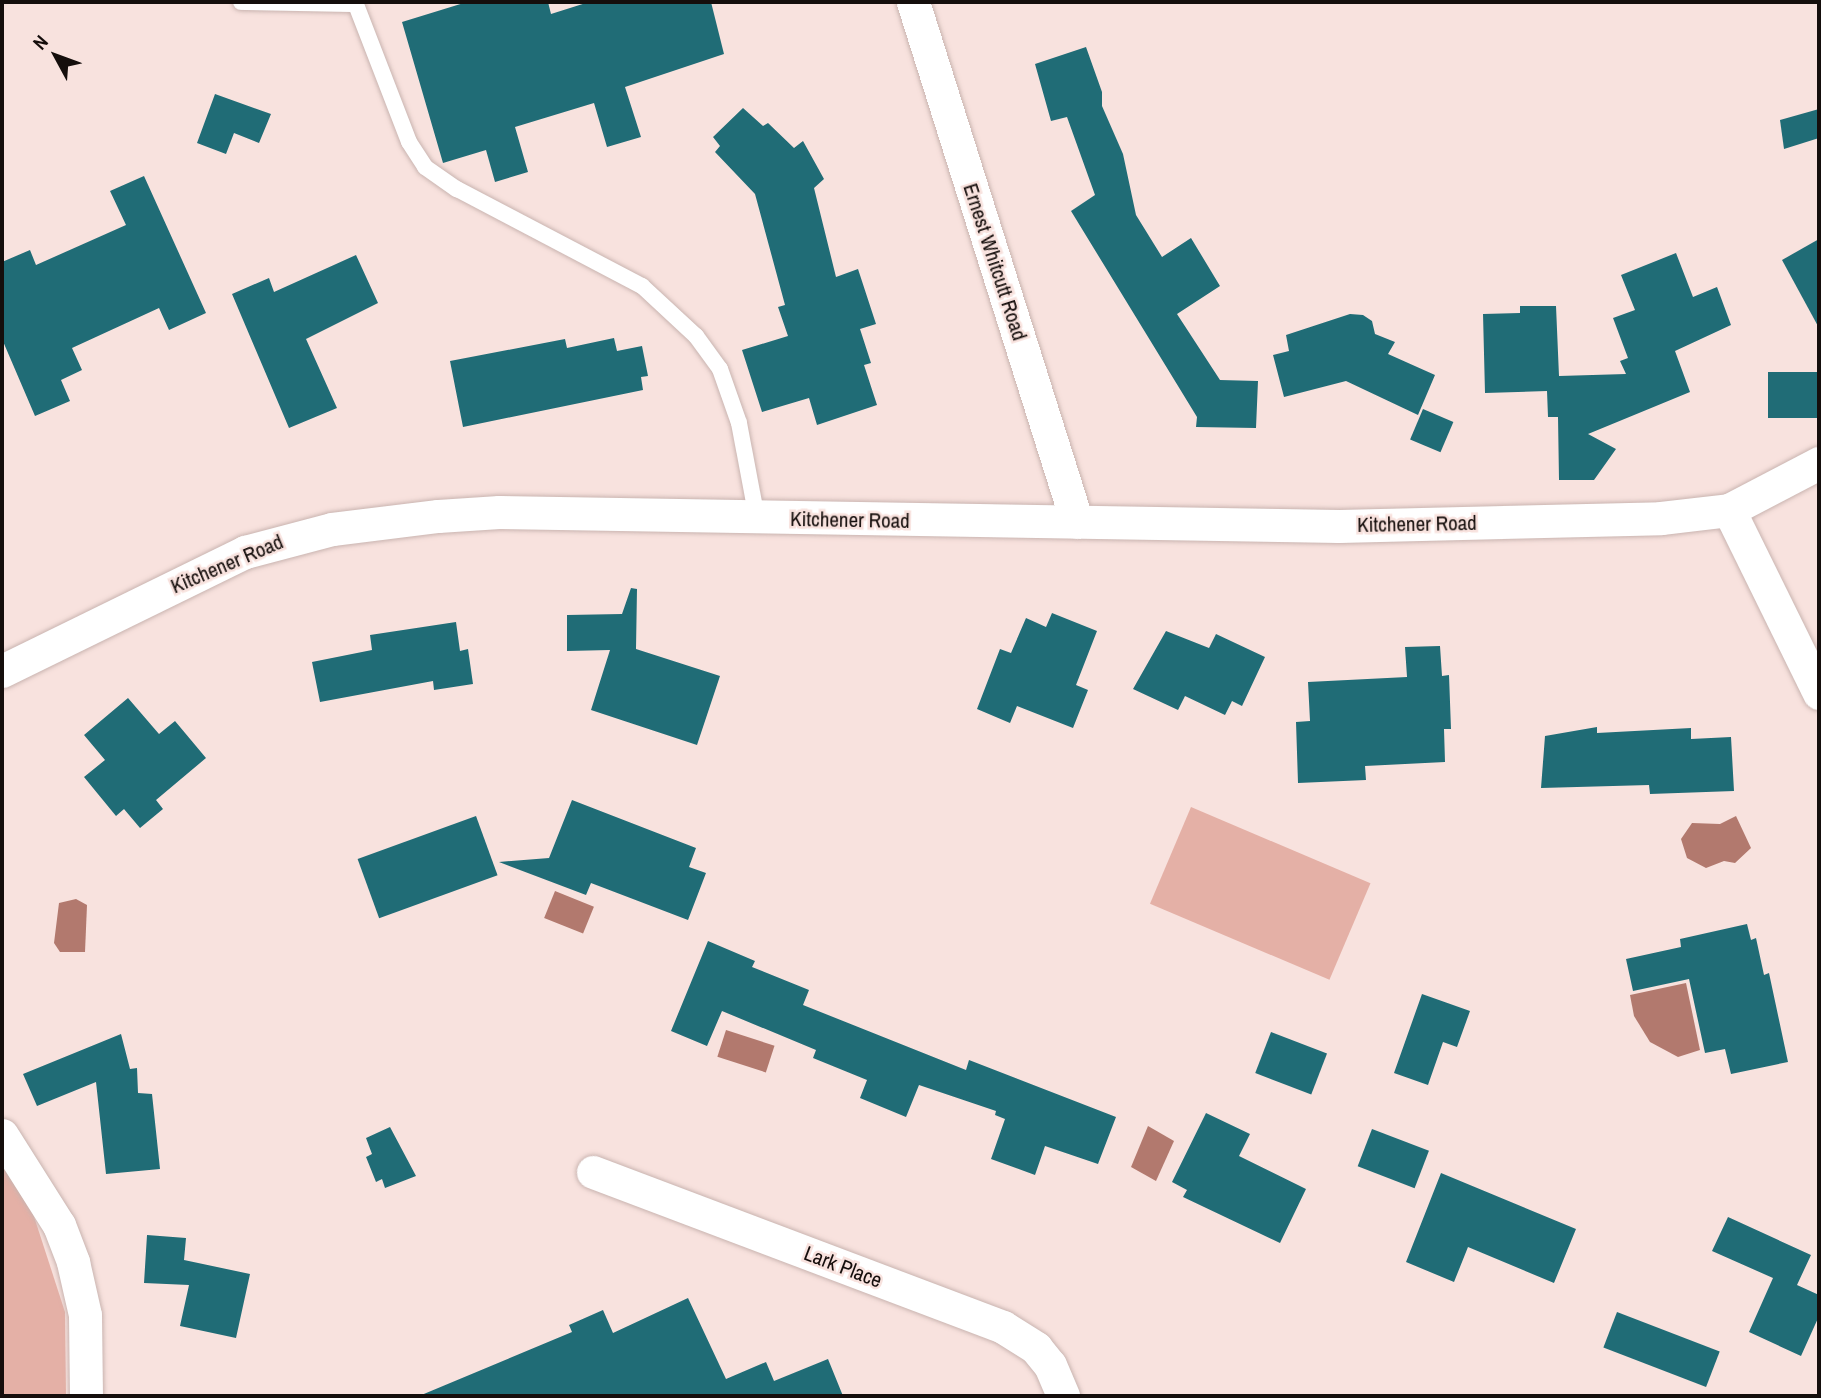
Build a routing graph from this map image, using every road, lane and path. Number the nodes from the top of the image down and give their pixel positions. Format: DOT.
graph roads {
  1 [pos="241,2"];
  2 [pos="913,2"];
  3 [pos="355,3"];
  4 [pos="1819,463"];
  5 [pos="1729,510"];
  6 [pos="757,518"];
  7 [pos="1077,522"];
  8 [pos="2,671"];
  9 [pos="1819,693"];
  10 [pos="2,1135"];
  11 [pos="593,1172"];
  12 [pos="86,1396"];
  13 [pos="1063,1396"];
  1 -- 3 [label="lane"];
  2 -- 7 [label="street, Ernest Whitcutt Road"];
  3 -- 6 [label="lane"];
  4 -- 5 [label="street"];
  5 -- 7 [label="street, Kitchener Road"];
  5 -- 9 [label="street"];
  6 -- 7 [label="street, Kitchener Road"];
  6 -- 8 [label="street, Kitchener Road"];
  10 -- 12 [label="street"];
  11 -- 13 [label="street, Lark Place"];
}
